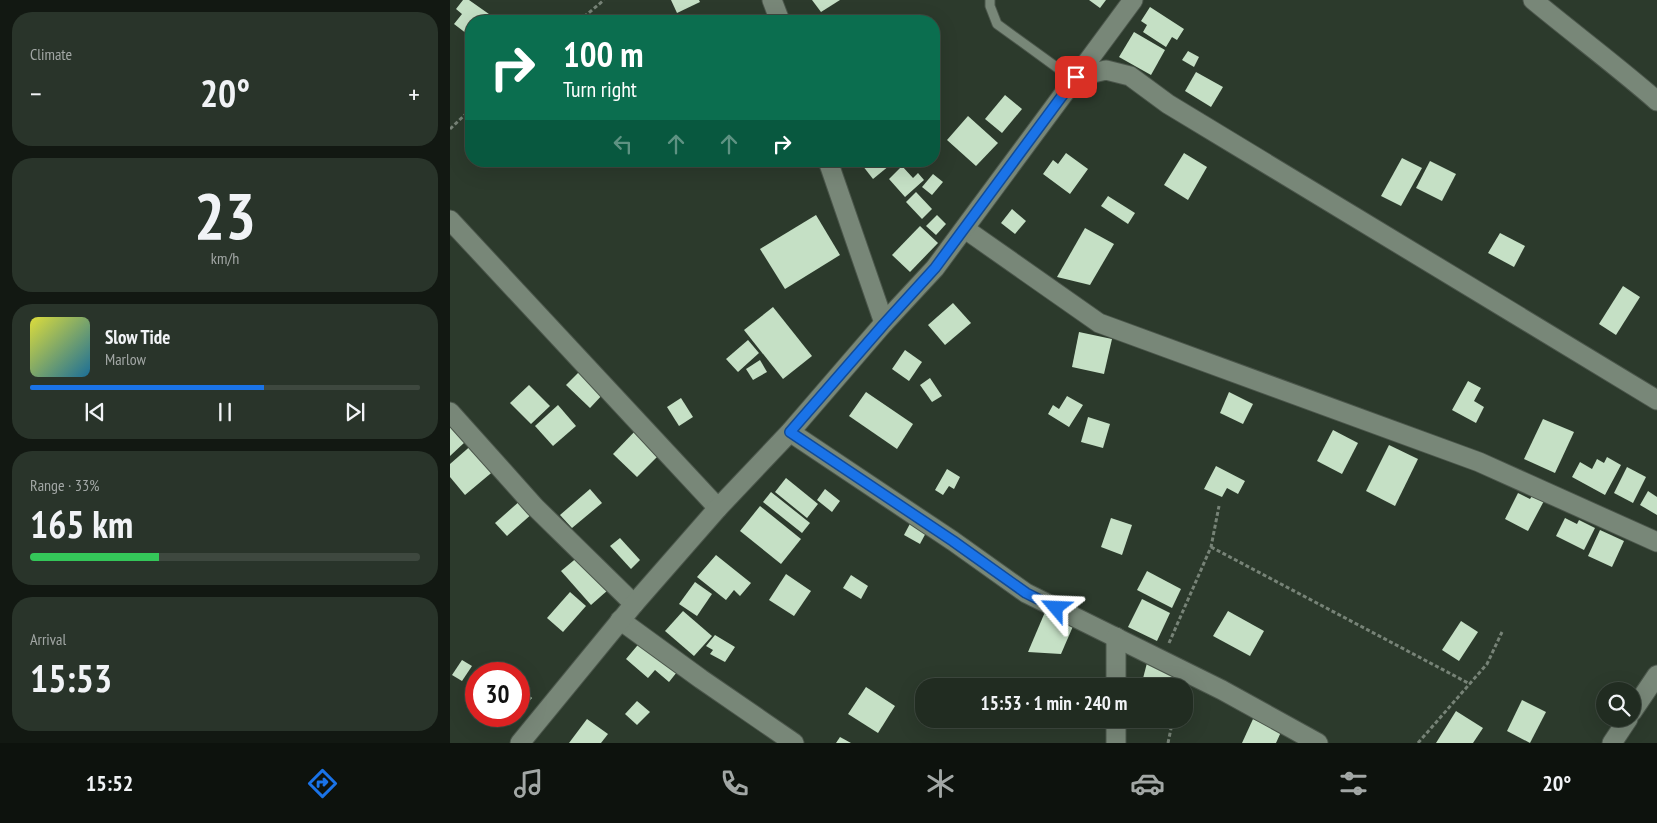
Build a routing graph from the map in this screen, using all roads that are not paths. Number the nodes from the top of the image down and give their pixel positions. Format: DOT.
graph roads {
  1 [pos="772,0"];
  2 [pos="990,0"];
  3 [pos="1134,0"];
  4 [pos="1533,0"];
  5 [pos="778,15"];
  6 [pos="1076,77"];
  7 [pos="1657,101"];
  8 [pos="830,167"];
  9 [pos="450,220"];
  10 [pos="965,229"];
  11 [pos="884,324"];
  12 [pos="1657,400"];
  13 [pos="450,412"];
  14 [pos="790,432"];
  15 [pos="718,508"];
  16 [pos="1657,542"];
  17 [pos="634,604"];
  18 [pos="620,620"];
  19 [pos="1116,637"];
  20 [pos="1657,676"];
  21 [pos="1116,678"];
  22 [pos="1641,699"];
  23 [pos="1623,727"];
  24 [pos="1116,728"];
  25 [pos="520,743"];
  26 [pos="794,743"];
  27 [pos="1116,743"];
  28 [pos="1318,743"];
  29 [pos="1612,743"];
  1 -- 5 [label="street"];
  2 -- 6 [label="lane"];
  3 -- 6 [label="street"];
  4 -- 7 [label="street"];
  6 -- 10 [label="street"];
  6 -- 12 [label="street"];
  8 -- 11 [label="street"];
  9 -- 15 [label="street"];
  10 -- 11 [label="street"];
  10 -- 16 [label="street"];
  11 -- 14 [label="street"];
  13 -- 17 [label="street"];
  14 -- 15 [label="street"];
  14 -- 19 [label="street"];
  15 -- 17 [label="street"];
  17 -- 18 [label="street"];
  18 -- 25 [label="street"];
  18 -- 26 [label="street"];
  19 -- 21 [label="street"];
  19 -- 28 [label="street"];
  20 -- 22 [label="street"];
  23 -- 29 [label="street"];
  24 -- 27 [label="street"];
}
